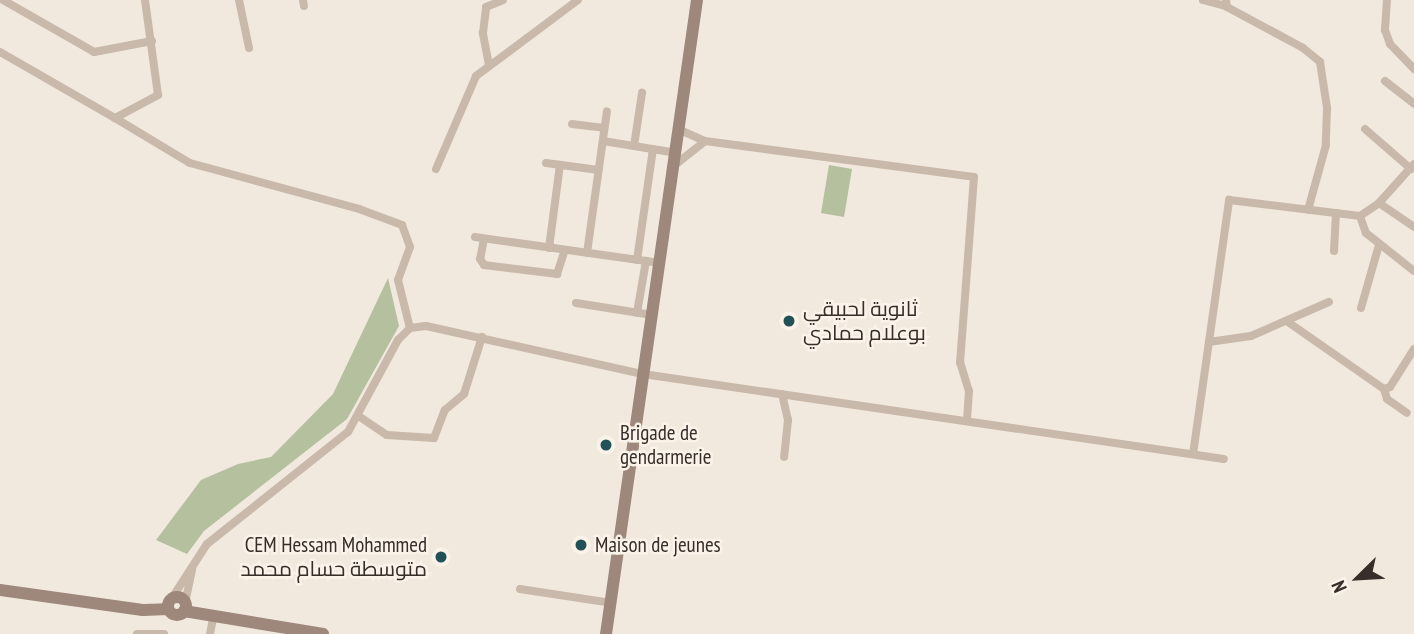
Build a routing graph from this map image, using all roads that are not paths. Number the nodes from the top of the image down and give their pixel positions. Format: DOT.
graph roads {
  1 [pos="3,0"];
  2 [pos="145,0"];
  3 [pos="239,0"];
  4 [pos="503,0"];
  5 [pos="578,0"];
  6 [pos="697,0"];
  7 [pos="1203,0"];
  8 [pos="1387,0"];
  9 [pos="1225,3"];
  10 [pos="152,41"];
  11 [pos="249,48"];
  12 [pos="0,52"];
  13 [pos="489,65"];
  14 [pos="1414,69"];
  15 [pos="1385,80"];
  16 [pos="642,93"];
  17 [pos="1414,104"];
  18 [pos="607,111"];
  19 [pos="115,118"];
  20 [pos="572,124"];
  21 [pos="604,128"];
  22 [pos="1365,129"];
  23 [pos="680,130"];
  24 [pos="603,141"];
  25 [pos="705,141"];
  26 [pos="634,146"];
  27 [pos="653,149"];
  28 [pos="677,158"];
  29 [pos="546,163"];
  30 [pos="560,165"];
  31 [pos="1412,167"];
  32 [pos="436,169"];
  33 [pos="599,170"];
  34 [pos="1379,203"];
  35 [pos="1307,210"];
  36 [pos="1336,213"];
  37 [pos="1360,216"];
  38 [pos="1414,227"];
  39 [pos="1379,245"];
  40 [pos="549,248"];
  41 [pos="565,250"];
  42 [pos="1334,251"];
  43 [pos="587,253"];
  44 [pos="641,261"];
  45 [pos="660,263"];
  46 [pos="1414,271"];
  47 [pos="559,274"];
  48 [pos="569,279"];
  49 [pos="1329,302"];
  50 [pos="576,303"];
  51 [pos="1361,309"];
  52 [pos="637,313"];
  53 [pos="652,315"];
  54 [pos="1288,322"];
  55 [pos="411,328"];
  56 [pos="482,337"];
  57 [pos="1209,342"];
  58 [pos="1414,349"];
  59 [pos="643,374"];
  60 [pos="1387,388"];
  61 [pos="782,394"];
  62 [pos="1407,414"];
  63 [pos="359,417"];
  64 [pos="967,420"];
  65 [pos="1194,454"];
  66 [pos="784,457"];
  67 [pos="1224,459"];
  68 [pos="194,559"];
  69 [pos="520,589"];
  70 [pos="0,590"];
  71 [pos="611,603"];
  72 [pos="170,604"];
  73 [pos="185,607"];
  74 [pos="213,618"];
  75 [pos="137,634"];
  76 [pos="164,634"];
  77 [pos="211,634"];
  78 [pos="323,634"];
  79 [pos="606,634"];
  1 -- 10 [label="street"];
  2 -- 10 [label="street"];
  3 -- 11 [label="street"];
  4 -- 13 [label="street"];
  5 -- 13 [label="street"];
  6 -- 23 [label="main road"];
  7 -- 9 [label="street"];
  8 -- 14 [label="street"];
  9 -- 35 [label="street"];
  10 -- 19 [label="street"];
  12 -- 19 [label="street"];
  13 -- 32 [label="street"];
  15 -- 17 [label="street"];
  16 -- 26 [label="street"];
  18 -- 21 [label="street"];
  19 -- 55 [label="street"];
  20 -- 21 [label="street"];
  21 -- 24 [label="street"];
  22 -- 31 [label="street"];
  23 -- 25 [label="street"];
  23 -- 28 [label="main road"];
  24 -- 26 [label="street"];
  24 -- 33 [label="street"];
  25 -- 28 [label="street"];
  25 -- 64 [label="street"];
  26 -- 27 [label="street"];
  27 -- 28 [label="street"];
  27 -- 44 [label="street"];
  28 -- 45 [label="main road"];
  29 -- 30 [label="street"];
  30 -- 33 [label="street"];
  30 -- 40 [label="street"];
  31 -- 34 [label="street"];
  33 -- 43 [label="street"];
  34 -- 37 [label="street"];
  34 -- 38 [label="street"];
  35 -- 36 [label="street"];
  35 -- 57 [label="street"];
  36 -- 37 [label="street"];
  36 -- 42 [label="street"];
  37 -- 39 [label="street"];
  39 -- 46 [label="street"];
  39 -- 51 [label="street"];
  40 -- 41 [label="street"];
  40 -- 47 [label="street"];
  41 -- 43 [label="street"];
  41 -- 47 [label="street"];
  43 -- 44 [label="street"];
  44 -- 45 [label="street"];
  44 -- 52 [label="street"];
  45 -- 53 [label="main road"];
  47 -- 48 [label="street"];
  49 -- 54 [label="street"];
  50 -- 52 [label="street"];
  52 -- 53 [label="street"];
  53 -- 59 [label="main road"];
  54 -- 57 [label="street"];
  54 -- 60 [label="street"];
  55 -- 56 [label="street"];
  55 -- 63 [label="street"];
  56 -- 59 [label="street"];
  56 -- 63 [label="street"];
  57 -- 65 [label="street"];
  58 -- 60 [label="street"];
  59 -- 61 [label="street"];
  59 -- 71 [label="main road"];
  60 -- 62 [label="street"];
  61 -- 64 [label="street"];
  61 -- 66 [label="street"];
  63 -- 68 [label="street"];
  64 -- 65 [label="street"];
  65 -- 67 [label="street"];
  68 -- 72 [label="street"];
  68 -- 73 [label="street"];
  69 -- 71 [label="street"];
  70 -- 72 [label="main road"];
  71 -- 79 [label="main road"];
  72 -- 73 [label="main road"];
  73 -- 74 [label="main road"];
  74 -- 77 [label="street"];
  74 -- 78 [label="main road"];
  75 -- 76 [label="street"];
}
